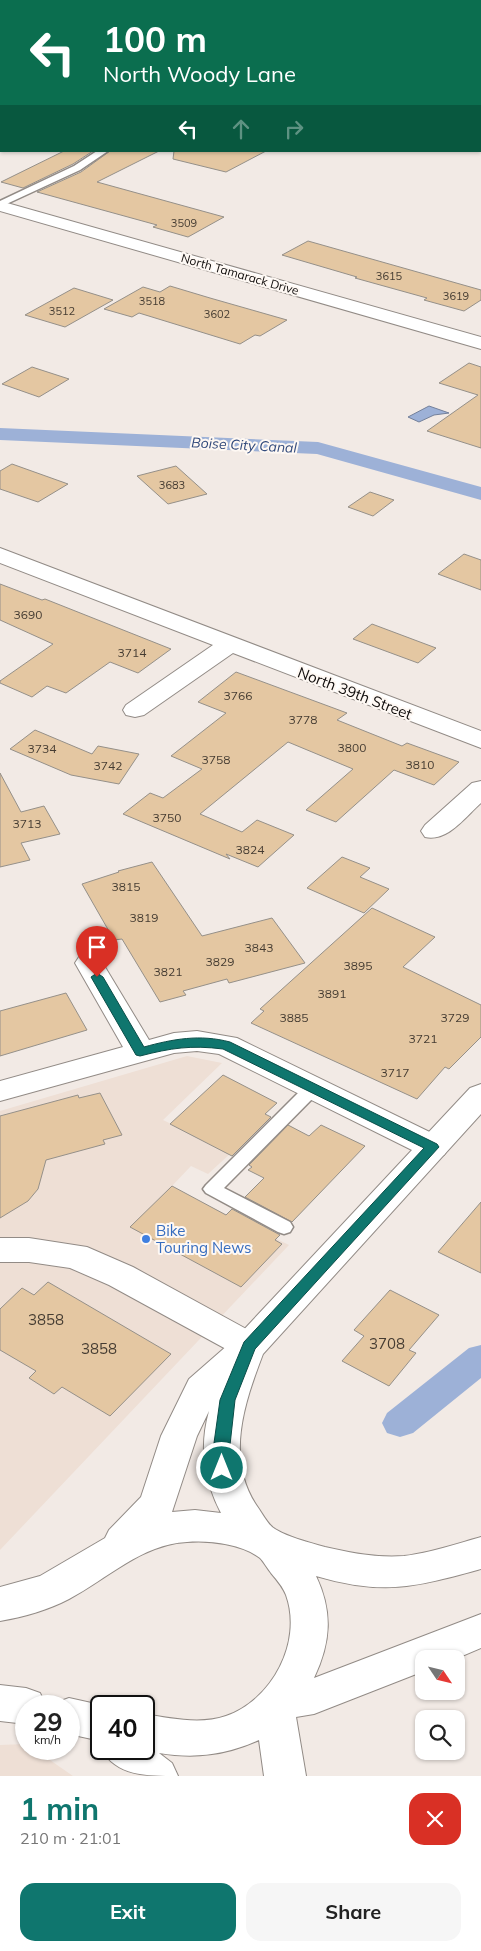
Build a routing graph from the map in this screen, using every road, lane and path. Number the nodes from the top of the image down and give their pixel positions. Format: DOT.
graph roads {
  1 [pos="102,152"];
  2 [pos="0,205"];
  3 [pos="481,343"];
  4 [pos="0,555"];
  5 [pos="229,645"];
  6 [pos="135,710"];
  7 [pos="481,740"];
  8 [pos="481,789"];
  9 [pos="434,831"];
  10 [pos="89,963"];
  11 [pos="140,1052"];
  12 [pos="313,1088"];
  13 [pos="0,1091"];
  14 [pos="481,1095"];
  15 [pos="433,1147"];
  16 [pos="284,1227"];
  17 [pos="0,1250"];
  18 [pos="249,1346"];
  19 [pos="267,1544"];
  20 [pos="481,1552"];
  21 [pos="109,1554"];
  22 [pos="0,1604"];
  23 [pos="481,1631"];
  24 [pos="0,1703"];
  25 [pos="15,1705"];
  26 [pos="276,1705"];
  27 [pos="155,1734"];
  28 [pos="136,1760"];
  29 [pos="157,1776"];
  30 [pos="286,1776"];
  1 -- 2 [label="lane"];
  2 -- 3 [label="street, North Tamarack Drive"];
  4 -- 5 [label="street, North 39th Street"];
  5 -- 6 [label="street"];
  5 -- 7 [label="street, North 39th Street"];
  8 -- 9 [label="street"];
  10 -- 11 [label="street"];
  11 -- 12 [label="street"];
  11 -- 13 [label="street"];
  12 -- 15 [label="street"];
  12 -- 16 [label="lane"];
  14 -- 15 [label="street"];
  15 -- 18 [label="street"];
  17 -- 18 [label="street"];
  18 -- 19 [label="street"];
  18 -- 21 [label="street"];
  19 -- 20 [label="street"];
  19 -- 21 [label="street"];
  19 -- 26 [label="street"];
  21 -- 22 [label="street"];
  23 -- 26 [label="street"];
  24 -- 25 [label="street"];
  26 -- 27 [label="street"];
  26 -- 30 [label="street"];
  28 -- 29 [label="street"];
}
